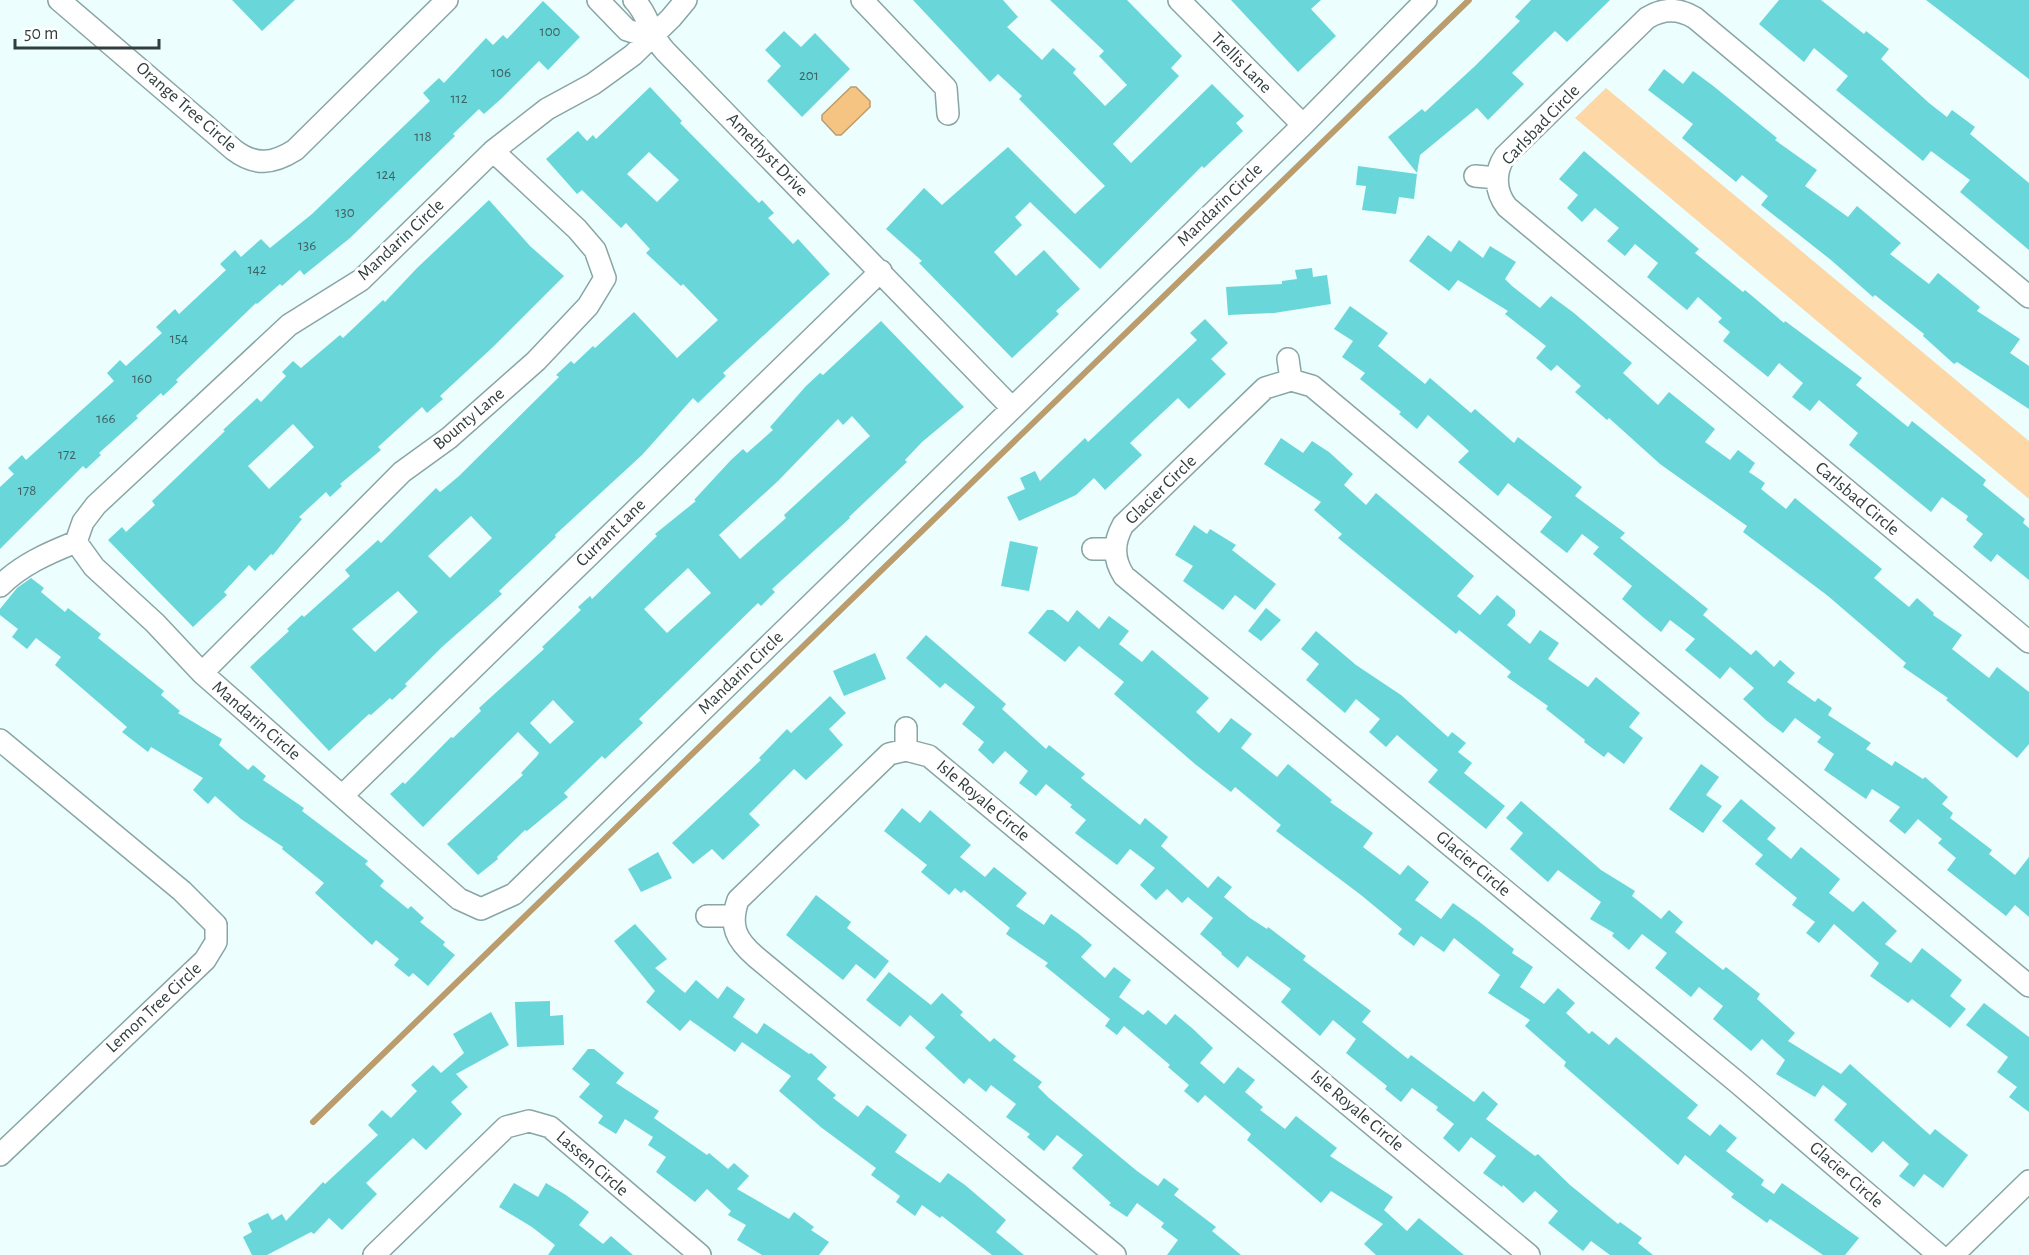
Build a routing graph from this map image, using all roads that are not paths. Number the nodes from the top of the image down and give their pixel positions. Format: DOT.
graph roads {
  1 [pos="59,0"];
  2 [pos="447,0"];
  3 [pos="598,0"];
  4 [pos="634,0"];
  5 [pos="686,0"];
  6 [pos="862,0"];
  7 [pos="1179,0"];
  8 [pos="1425,0"];
  9 [pos="1670,5"];
  10 [pos="653,38"];
  11 [pos="948,114"];
  12 [pos="1303,126"];
  13 [pos="493,152"];
  14 [pos="1475,177"];
  15 [pos="1497,178"];
  16 [pos="881,272"];
  17 [pos="2029,297"];
  18 [pos="1012,408"];
  19 [pos="76,542"];
  20 [pos="1093,549"];
  21 [pos="1115,549"];
  22 [pos="0,586"];
  23 [pos="2029,642"];
  24 [pos="202,673"];
  25 [pos="906,728"];
  26 [pos="0,740"];
  27 [pos="906,750"];
  28 [pos="342,796"];
  29 [pos="707,916"];
  30 [pos="734,916"];
  31 [pos="2029,986"];
  32 [pos="0,1155"];
  33 [pos="2029,1181"];
  34 [pos="374,1255"];
  35 [pos="700,1255"];
  36 [pos="1115,1255"];
  37 [pos="1529,1255"];
  38 [pos="1939,1255"];
  39 [pos="1953,1255"];
  1 -- 2 [label="street, Orange Tree Circle"];
  3 -- 10 [label="street, Amethyst Drive"];
  4 -- 10 [label="street, Amethyst Drive"];
  5 -- 10 [label="street, Mandarin Circle"];
  6 -- 11 [label="street"];
  7 -- 12 [label="street, Trellis Lane"];
  8 -- 12 [label="street, Mandarin Circle"];
  9 -- 15 [label="street, Carlsbad Circle"];
  9 -- 17 [label="street, Carlsbad Circle"];
  10 -- 13 [label="street, Mandarin Circle"];
  10 -- 16 [label="street, Amethyst Drive"];
  12 -- 18 [label="street, Mandarin Circle"];
  13 -- 19 [label="street, Mandarin Circle"];
  13 -- 24 [label="street, Bounty Lane"];
  14 -- 15 [label="street"];
  15 -- 23 [label="street, Carlsbad Circle"];
  16 -- 18 [label="street"];
  16 -- 28 [label="street, Currant Lane"];
  18 -- 28 [label="street, Mandarin Circle"];
  19 -- 22 [label="street"];
  19 -- 24 [label="street, Mandarin Circle"];
  20 -- 21 [label="street"];
  21 -- 31 [label="street, Glacier Circle"];
  21 -- 38 [label="street, Glacier Circle"];
  24 -- 28 [label="street, Mandarin Circle"];
  25 -- 27 [label="street"];
  26 -- 32 [label="street, Lemon Tree Circle"];
  27 -- 30 [label="street"];
  27 -- 37 [label="street, Isle Royale Circle"];
  29 -- 30 [label="street"];
  30 -- 36 [label="street"];
  33 -- 39 [label="street"];
  34 -- 35 [label="street, Lassen Circle"];
}
